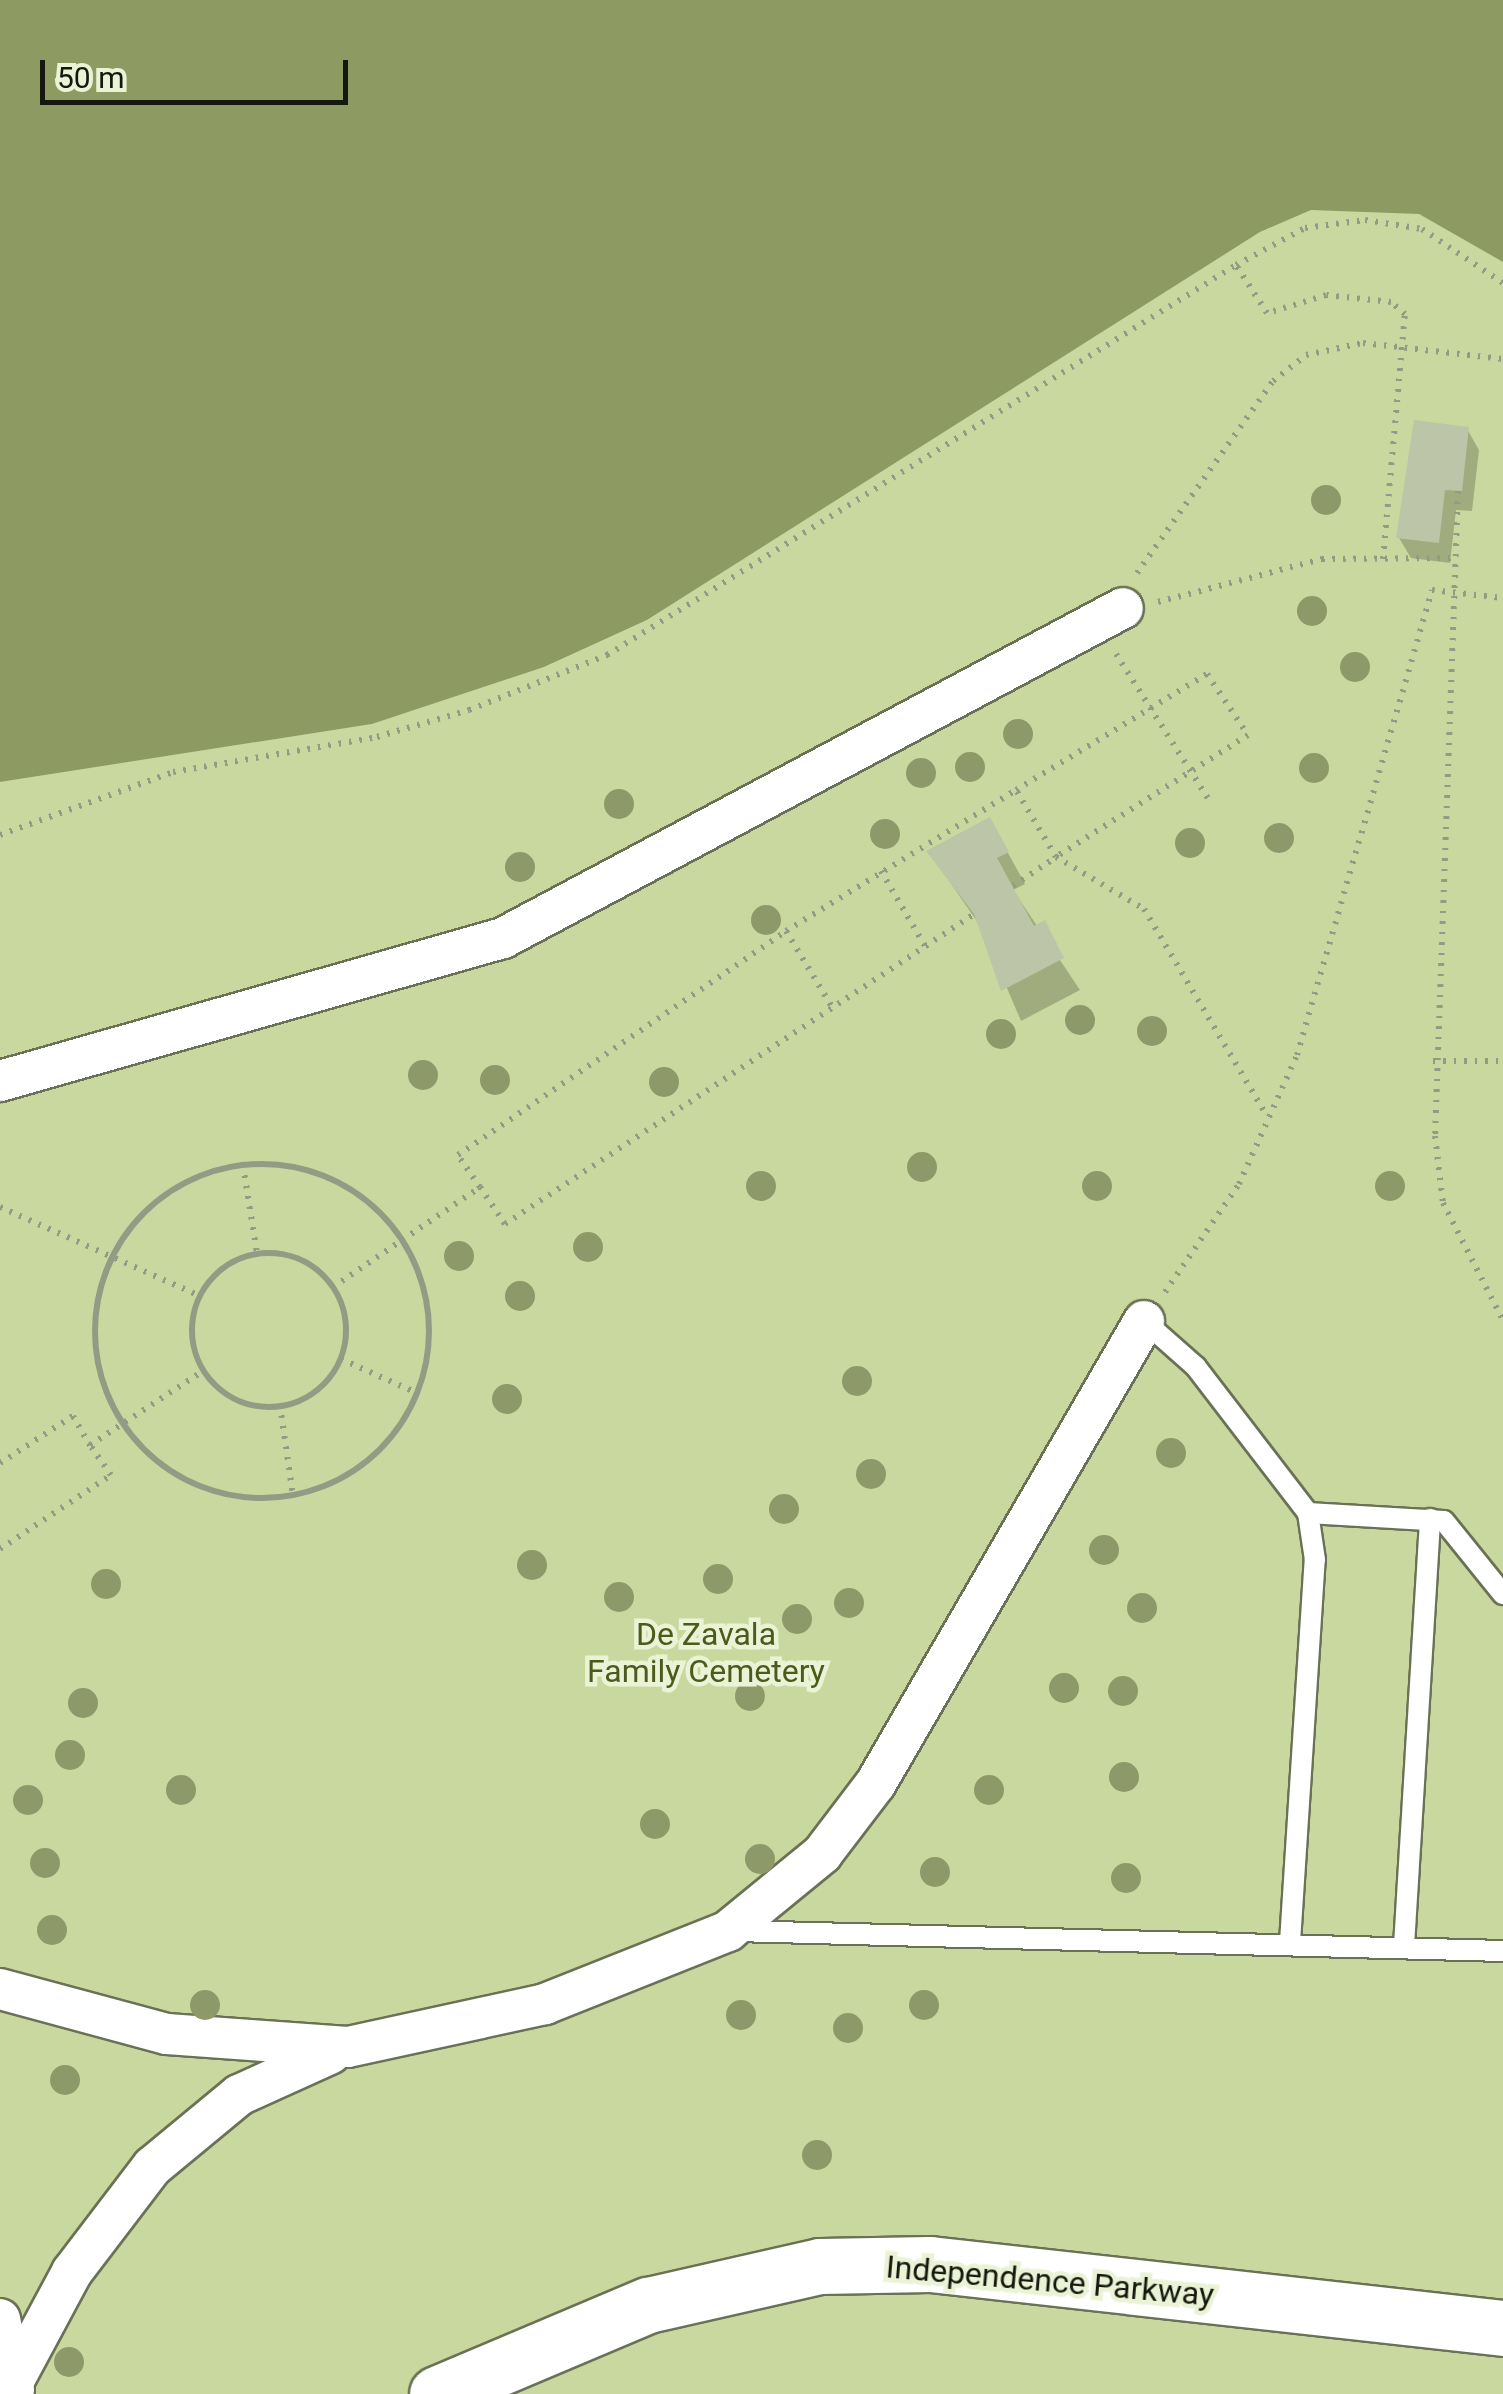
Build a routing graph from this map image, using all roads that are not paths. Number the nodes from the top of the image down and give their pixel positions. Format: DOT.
graph roads {
  1 [pos="1110,616"];
  2 [pos="0,1081"];
  3 [pos="1144,1321"];
  4 [pos="1308,1514"];
  5 [pos="1430,1519"];
  6 [pos="1503,1594"];
  7 [pos="728,1931"];
  8 [pos="1290,1942"];
  9 [pos="1404,1946"];
  10 [pos="1503,1951"];
  11 [pos="0,1989"];
  12 [pos="348,2047"];
  13 [pos="0,2318"];
  14 [pos="1503,2328"];
  15 [pos="14,2388"];
  16 [pos="437,2394"];
  1 -- 2 [label="street"];
  3 -- 4 [label="lane"];
  3 -- 7 [label="street"];
  4 -- 5 [label="lane"];
  4 -- 8 [label="lane"];
  5 -- 6 [label="lane"];
  5 -- 9 [label="lane"];
  7 -- 8 [label="lane"];
  7 -- 12 [label="street"];
  8 -- 9 [label="lane"];
  9 -- 10 [label="lane"];
  11 -- 12 [label="street"];
  12 -- 15 [label="street"];
  13 -- 15 [label="street"];
  14 -- 16 [label="main road, Independence Parkway"];
}
